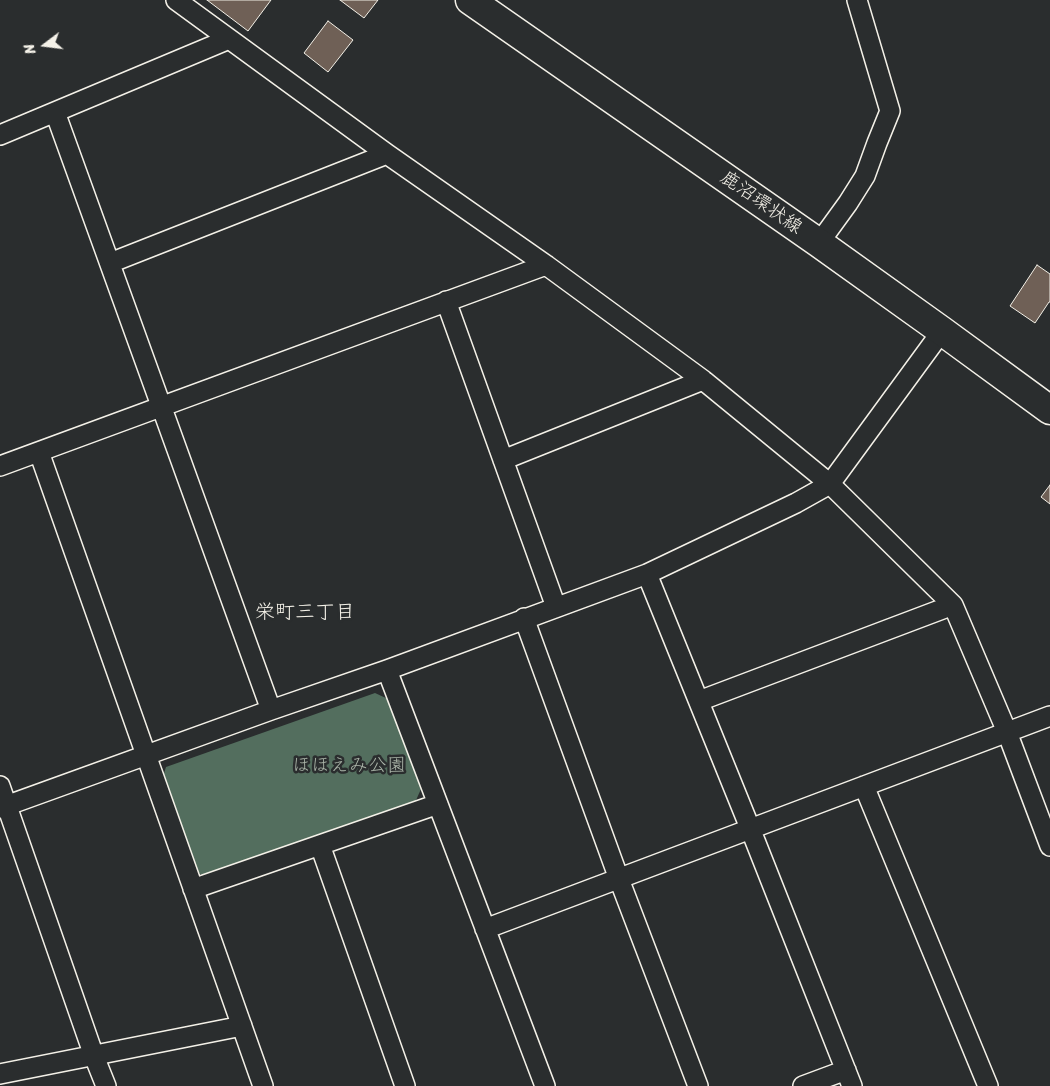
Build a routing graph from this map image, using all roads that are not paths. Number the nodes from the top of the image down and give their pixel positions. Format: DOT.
graph roads {
  1 [pos="176,0"];
  2 [pos="470,0"];
  3 [pos="857,0"];
  4 [pos="229,39"];
  5 [pos="55,112"];
  6 [pos="0,135"];
  7 [pos="387,154"];
  8 [pos="819,243"];
  9 [pos="110,263"];
  10 [pos="546,265"];
  11 [pos="446,301"];
  12 [pos="942,331"];
  13 [pos="703,380"];
  14 [pos="1048,404"];
  15 [pos="162,406"];
  16 [pos="39,452"];
  17 [pos="504,460"];
  18 [pos="0,466"];
  19 [pos="830,484"];
  20 [pos="647,574"];
  21 [pos="953,605"];
  22 [pos="556,607"];
  23 [pos="524,618"];
  24 [pos="387,670"];
  25 [pos="699,701"];
  26 [pos="271,710"];
  27 [pos="1050,716"];
  28 [pos="1007,732"];
  29 [pos="146,755"];
  30 [pos="0,786"];
  31 [pos="864,786"];
  32 [pos="438,804"];
  33 [pos="3,807"];
  34 [pos="750,828"];
  35 [pos="320,845"];
  36 [pos="1050,846"];
  37 [pos="619,879"];
  38 [pos="193,889"];
  39 [pos="486,929"];
  40 [pos="242,1026"];
  41 [pos="94,1056"];
  42 [pos="0,1074"];
  43 [pos="849,1078"];
  44 [pos="106,1086"];
  45 [pos="263,1086"];
  46 [pos="405,1086"];
  47 [pos="546,1086"];
  48 [pos="698,1086"];
  49 [pos="803,1086"];
  50 [pos="988,1086"];
  1 -- 4 [label="street"];
  2 -- 8 [label="main road, 鹿沼環状線"];
  3 -- 8 [label="street"];
  4 -- 5 [label="street"];
  4 -- 7 [label="street"];
  5 -- 6 [label="street"];
  5 -- 9 [label="street"];
  7 -- 9 [label="street"];
  7 -- 10 [label="street"];
  8 -- 12 [label="main road, 鹿沼環状線"];
  9 -- 15 [label="street"];
  10 -- 11 [label="street"];
  10 -- 13 [label="street"];
  11 -- 15 [label="street"];
  11 -- 17 [label="street"];
  12 -- 14 [label="main road, 鹿沼環状線"];
  12 -- 19 [label="street"];
  13 -- 17 [label="street"];
  13 -- 19 [label="street"];
  15 -- 16 [label="street"];
  15 -- 26 [label="street"];
  16 -- 18 [label="street"];
  16 -- 29 [label="street"];
  17 -- 22 [label="street"];
  19 -- 20 [label="street"];
  19 -- 21 [label="street"];
  20 -- 22 [label="street"];
  20 -- 25 [label="street"];
  21 -- 25 [label="street"];
  21 -- 28 [label="street"];
  22 -- 23 [label="street"];
  23 -- 24 [label="street"];
  23 -- 37 [label="street"];
  24 -- 26 [label="street"];
  24 -- 32 [label="street"];
  25 -- 34 [label="street"];
  26 -- 29 [label="street"];
  27 -- 28 [label="street"];
  28 -- 31 [label="street"];
  28 -- 36 [label="street"];
  29 -- 33 [label="street"];
  29 -- 38 [label="street"];
  30 -- 33 [label="street"];
  31 -- 34 [label="street"];
  31 -- 50 [label="street"];
  32 -- 35 [label="street"];
  32 -- 39 [label="street"];
  33 -- 41 [label="street"];
  34 -- 37 [label="street"];
  34 -- 43 [label="street"];
  35 -- 38 [label="street"];
  35 -- 46 [label="street"];
  37 -- 39 [label="street"];
  37 -- 48 [label="street"];
  38 -- 40 [label="street"];
  39 -- 47 [label="street"];
  40 -- 41 [label="street"];
  40 -- 45 [label="street"];
  41 -- 42 [label="street"];
  41 -- 44 [label="street"];
  43 -- 49 [label="street"];
}
